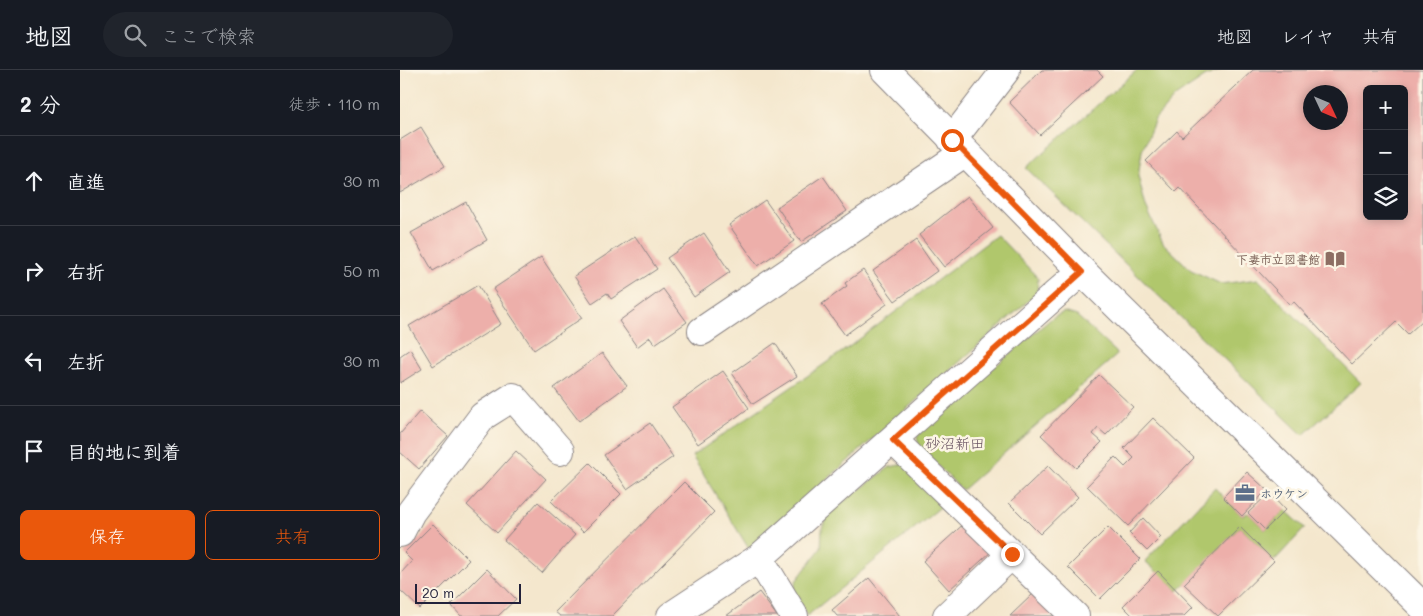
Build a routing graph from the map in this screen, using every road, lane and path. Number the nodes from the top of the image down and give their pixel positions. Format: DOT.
graph roads {
  1 [pos="885,70"];
  2 [pos="1006,70"];
  3 [pos="958,146"];
  4 [pos="1082,272"];
  5 [pos="702,331"];
  6 [pos="893,440"];
  7 [pos="560,451"];
  8 [pos="400,532"];
  9 [pos="1012,554"];
  10 [pos="759,558"];
  11 [pos="1423,607"];
  12 [pos="671,616"];
  13 [pos="794,616"];
  14 [pos="946,616"];
  15 [pos="1075,616"];
  1 -- 3 [label="street"];
  2 -- 3 [label="street"];
  3 -- 4 [label="street"];
  3 -- 5 [label="street"];
  4 -- 6 [label="street"];
  4 -- 11 [label="street"];
  6 -- 9 [label="street"];
  6 -- 10 [label="street"];
  7 -- 8 [label="street"];
  9 -- 14 [label="street"];
  9 -- 15 [label="street"];
  10 -- 12 [label="street"];
  10 -- 13 [label="street"];
}
